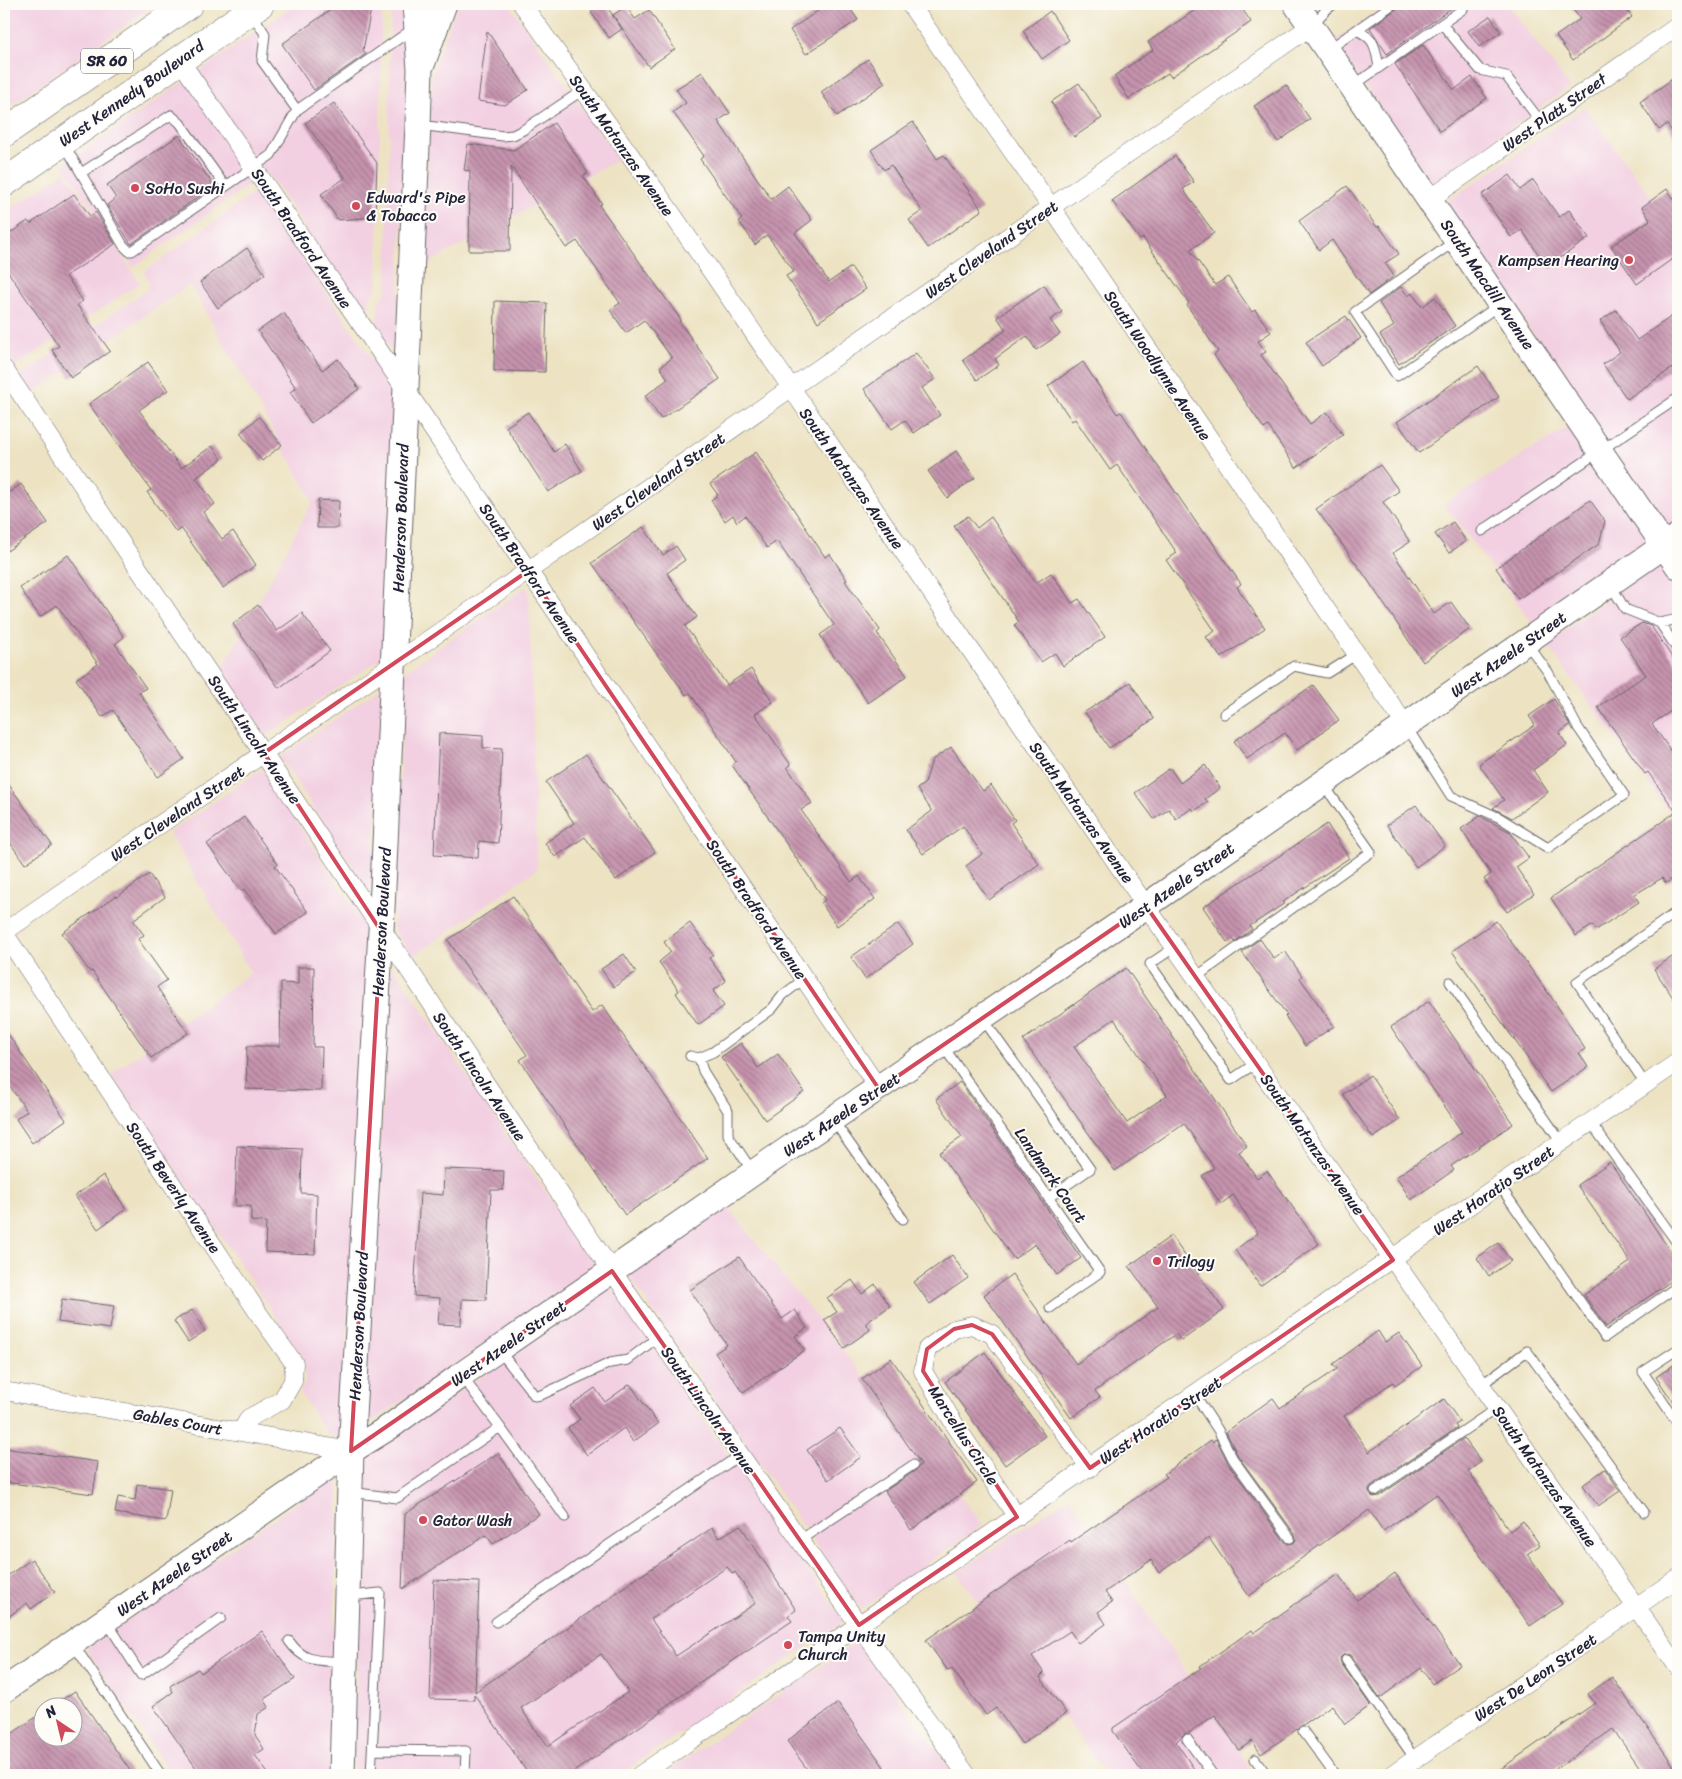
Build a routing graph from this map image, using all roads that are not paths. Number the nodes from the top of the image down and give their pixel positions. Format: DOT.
graph roads {
  1 [pos="189,4"];
  2 [pos="444,4"];
  3 [pos="522,4"];
  4 [pos="910,4"];
  5 [pos="1296,4"];
  6 [pos="1334,4"];
  7 [pos="1393,4"];
  8 [pos="1458,4"];
  9 [pos="255,7"];
  10 [pos="416,15"];
  11 [pos="1442,24"];
  12 [pos="1311,26"];
  13 [pos="1678,26"];
  14 [pos="1356,30"];
  15 [pos="1328,50"];
  16 [pos="179,59"];
  17 [pos="1379,68"];
  18 [pos="420,69"];
  19 [pos="1352,86"];
  20 [pos="583,90"];
  21 [pos="297,110"];
  22 [pos="1541,122"];
  23 [pos="418,125"];
  24 [pos="4,133"];
  25 [pos="63,141"];
  26 [pos="254,167"];
  27 [pos="81,173"];
  28 [pos="4,183"];
  29 [pos="225,186"];
  30 [pos="1430,199"];
  31 [pos="1051,207"];
  32 [pos="1457,239"];
  33 [pos="1500,304"];
  34 [pos="4,369"];
  35 [pos="791,389"];
  36 [pos="406,390"];
  37 [pos="1678,398"];
  38 [pos="1600,451"];
  39 [pos="1482,531"];
  40 [pos="1671,541"];
  41 [pos="1678,566"];
  42 [pos="528,571"];
  43 [pos="1610,584"];
  44 [pos="1678,618"];
  45 [pos="1660,623"];
  46 [pos="1526,642"];
  47 [pos="1678,650"];
  48 [pos="1356,654"];
  49 [pos="394,664"];
  50 [pos="1224,714"];
  51 [pos="1406,726"];
  52 [pos="264,753"];
  53 [pos="1323,783"];
  54 [pos="1146,906"];
  55 [pos="1678,911"];
  56 [pos="381,930"];
  57 [pos="4,932"];
  58 [pos="1175,947"];
  59 [pos="1196,977"];
  60 [pos="804,979"];
  61 [pos="1450,982"];
  62 [pos="983,1018"];
  63 [pos="942,1045"];
  64 [pos="1678,1062"];
  65 [pos="1256,1063"];
  66 [pos="1646,1084"];
  67 [pos="879,1089"];
  68 [pos="833,1120"];
  69 [pos="1591,1123"];
  70 [pos="1562,1143"];
  71 [pos="753,1173"];
  72 [pos="1500,1186"];
  73 [pos="1048,1198"];
  74 [pos="904,1219"];
  75 [pos="1678,1244"];
  76 [pos="1393,1260"];
  77 [pos="612,1271"];
  78 [pos="1678,1286"];
  79 [pos="1050,1308"];
  80 [pos="658,1337"];
  81 [pos="1678,1349"];
  82 [pos="499,1350"];
  83 [pos="461,1375"];
  84 [pos="1481,1385"];
  85 [pos="4,1391"];
  86 [pos="1195,1396"];
  87 [pos="1497,1408"];
  88 [pos="1678,1424"];
  89 [pos="500,1427"];
  90 [pos="241,1432"];
  91 [pos="351,1451"];
  92 [pos="740,1455"];
  93 [pos="913,1465"];
  94 [pos="1090,1468"];
  95 [pos="1375,1491"];
  96 [pos="350,1492"];
  97 [pos="1644,1512"];
  98 [pos="1017,1516"];
  99 [pos="565,1517"];
  100 [pos="1290,1538"];
  101 [pos="800,1540"];
  102 [pos="1678,1578"];
  103 [pos="347,1596"];
  104 [pos="1637,1607"];
  105 [pos="221,1618"];
  106 [pos="105,1620"];
  107 [pos="496,1622"];
  108 [pos="860,1625"];
  109 [pos="289,1641"];
  110 [pos="72,1643"];
  111 [pos="1346,1660"];
  112 [pos="345,1662"];
  113 [pos="1678,1667"];
  114 [pos="4,1690"];
  115 [pos="1303,1731"];
  116 [pos="1187,1739"];
  117 [pos="373,1750"];
  118 [pos="1256,1759"];
  119 [pos="1415,1759"];
  120 [pos="961,1773"];
  121 [pos="161,1775"];
  122 [pos="342,1775"];
  123 [pos="371,1775"];
  124 [pos="465,1775"];
  125 [pos="640,1775"];
  126 [pos="1212,1775"];
  127 [pos="1267,1775"];
  128 [pos="1336,1775"];
  129 [pos="1392,1775"];
  1 -- 24 [label="main road, SR 60"];
  2 -- 18 [label="main road, Henderson Boulevard"];
  3 -- 20 [label="street, South Matanzas Avenue"];
  4 -- 31 [label="street, South Woodlynne Avenue"];
  5 -- 12 [label="main road, South Macdill Avenue"];
  6 -- 12 [label="lane"];
  7 -- 14 [label="lane"];
  8 -- 11 [label="lane"];
  9 -- 16 [label="main road, West Kennedy Boulevard / SR 60"];
  9 -- 21 [label="lane"];
  10 -- 18 [label="main road, Henderson Boulevard"];
  10 -- 21 [label="lane"];
  11 -- 17 [label="lane"];
  11 -- 22 [label="lane"];
  12 -- 15 [label="main road, South Macdill Avenue"];
  12 -- 31 [label="street, West Cleveland Street"];
  13 -- 22 [label="street, West Platt Street"];
  14 -- 15 [label="lane"];
  14 -- 17 [label="lane"];
  15 -- 19 [label="main road, South Macdill Avenue"];
  16 -- 25 [label="main road, West Kennedy Boulevard / SR 60"];
  16 -- 26 [label="street, South Bradford Avenue"];
  17 -- 19 [label="lane"];
  18 -- 23 [label="main road, Henderson Boulevard"];
  19 -- 30 [label="main road, South Macdill Avenue"];
  20 -- 23 [label="lane"];
  20 -- 35 [label="street, South Matanzas Avenue"];
  21 -- 26 [label="lane"];
  22 -- 30 [label="street, West Platt Street"];
  23 -- 36 [label="main road, Henderson Boulevard"];
  25 -- 27 [label="lane"];
  25 -- 28 [label="main road, West Kennedy Boulevard / SR 60"];
  26 -- 29 [label="lane"];
  26 -- 36 [label="street, South Bradford Avenue"];
  27 -- 29 [label="lane"];
  27 -- 29 [label="lane"];
  30 -- 32 [label="main road, South Macdill Avenue"];
  31 -- 35 [label="street, West Cleveland Street"];
  31 -- 48 [label="street, South Woodlynne Avenue"];
  32 -- 33 [label="main road, South Macdill Avenue"];
  32 -- 33 [label="lane"];
  33 -- 38 [label="main road, South Macdill Avenue"];
  34 -- 52 [label="street, South Lincoln Avenue"];
  35 -- 42 [label="street, West Cleveland Street"];
  35 -- 54 [label="street, South Matanzas Avenue"];
  36 -- 42 [label="street, South Bradford Avenue"];
  36 -- 49 [label="main road, Henderson Boulevard"];
  37 -- 38 [label="lane"];
  38 -- 39 [label="lane"];
  38 -- 40 [label="main road, South Macdill Avenue"];
  40 -- 41 [label="main road, South Macdill Avenue"];
  40 -- 43 [label="main road, West Azeele Street"];
  42 -- 49 [label="street, West Cleveland Street"];
  42 -- 60 [label="street, South Bradford Avenue"];
  43 -- 45 [label="lane"];
  43 -- 46 [label="main road, West Azeele Street"];
  44 -- 45 [label="lane"];
  45 -- 47 [label="lane"];
  46 -- 51 [label="main road, West Azeele Street"];
  46 -- 51 [label="lane"];
  48 -- 50 [label="lane"];
  48 -- 51 [label="street, South Woodlynne Avenue"];
  49 -- 52 [label="street, West Cleveland Street"];
  49 -- 56 [label="main road, Henderson Boulevard"];
  51 -- 53 [label="main road, West Azeele Street"];
  52 -- 56 [label="street, South Lincoln Avenue"];
  52 -- 57 [label="street, West Cleveland Street"];
  53 -- 54 [label="main road, West Azeele Street"];
  53 -- 59 [label="lane"];
  54 -- 58 [label="street, South Matanzas Avenue"];
  54 -- 62 [label="main road, West Azeele Street"];
  55 -- 66 [label="lane"];
  56 -- 77 [label="street, South Lincoln Avenue"];
  56 -- 91 [label="main road, Henderson Boulevard"];
  57 -- 90 [label="street, South Beverly Avenue"];
  58 -- 59 [label="street, South Matanzas Avenue"];
  58 -- 65 [label="lane"];
  59 -- 65 [label="street, South Matanzas Avenue"];
  60 -- 67 [label="street, South Bradford Avenue"];
  60 -- 71 [label="lane"];
  61 -- 70 [label="lane"];
  62 -- 63 [label="main road, West Azeele Street"];
  62 -- 73 [label="lane"];
  63 -- 67 [label="main road, West Azeele Street"];
  63 -- 73 [label="lane, Landmark Court"];
  64 -- 66 [label="street, West Horatio Street"];
  65 -- 76 [label="street, South Matanzas Avenue"];
  66 -- 69 [label="street, West Horatio Street"];
  67 -- 68 [label="main road, West Azeele Street"];
  68 -- 71 [label="main road, West Azeele Street"];
  68 -- 74 [label="lane"];
  69 -- 70 [label="street, West Horatio Street"];
  69 -- 75 [label="lane"];
  70 -- 72 [label="street, West Horatio Street"];
  71 -- 77 [label="main road, West Azeele Street"];
  72 -- 76 [label="street, West Horatio Street"];
  72 -- 78 [label="lane"];
  73 -- 79 [label="lane, Landmark Court"];
  76 -- 84 [label="street, South Matanzas Avenue"];
  76 -- 86 [label="street, West Horatio Street"];
  77 -- 80 [label="street, South Lincoln Avenue"];
  77 -- 82 [label="main road, West Azeele Street"];
  80 -- 82 [label="lane"];
  80 -- 92 [label="street, South Lincoln Avenue"];
  81 -- 88 [label="lane"];
  82 -- 83 [label="main road, West Azeele Street"];
  83 -- 89 [label="lane"];
  83 -- 91 [label="main road, West Azeele Street"];
  84 -- 87 [label="street, South Matanzas Avenue"];
  84 -- 97 [label="lane"];
  85 -- 90 [label="street, Gables Court"];
  86 -- 94 [label="street, West Horatio Street"];
  86 -- 100 [label="lane"];
  87 -- 95 [label="lane"];
  87 -- 104 [label="street, South Matanzas Avenue"];
  89 -- 96 [label="lane"];
  89 -- 99 [label="lane"];
  90 -- 91 [label="street, Gables Court"];
  91 -- 96 [label="main road, Henderson Boulevard"];
  91 -- 106 [label="main road, West Azeele Street"];
  92 -- 101 [label="street, South Lincoln Avenue"];
  92 -- 107 [label="lane"];
  93 -- 101 [label="lane"];
  94 -- 98 [label="street, West Horatio Street"];
  94 -- 98 [label="street, Marcellus Circle"];
  96 -- 103 [label="main road, Henderson Boulevard"];
  98 -- 108 [label="street, West Horatio Street"];
  101 -- 108 [label="street, South Lincoln Avenue"];
  102 -- 104 [label="street, West De Leon Street"];
  103 -- 112 [label="main road, Henderson Boulevard"];
  103 -- 117 [label="lane"];
  104 -- 113 [label="street, South Matanzas Avenue"];
  104 -- 119 [label="street, West De Leon Street"];
  105 -- 106 [label="lane"];
  106 -- 110 [label="main road, West Azeele Street"];
  108 -- 120 [label="street, South Lincoln Avenue"];
  108 -- 125 [label="street, West Horatio Street"];
  109 -- 112 [label="lane"];
  110 -- 114 [label="main road, West Azeele Street"];
  110 -- 121 [label="lane"];
  111 -- 119 [label="lane"];
  112 -- 122 [label="main road, Henderson Boulevard"];
  115 -- 128 [label="lane"];
  116 -- 126 [label="lane"];
  117 -- 123 [label="lane"];
  117 -- 124 [label="lane"];
  118 -- 127 [label="lane"];
  119 -- 129 [label="street, West De Leon Street"];
}
